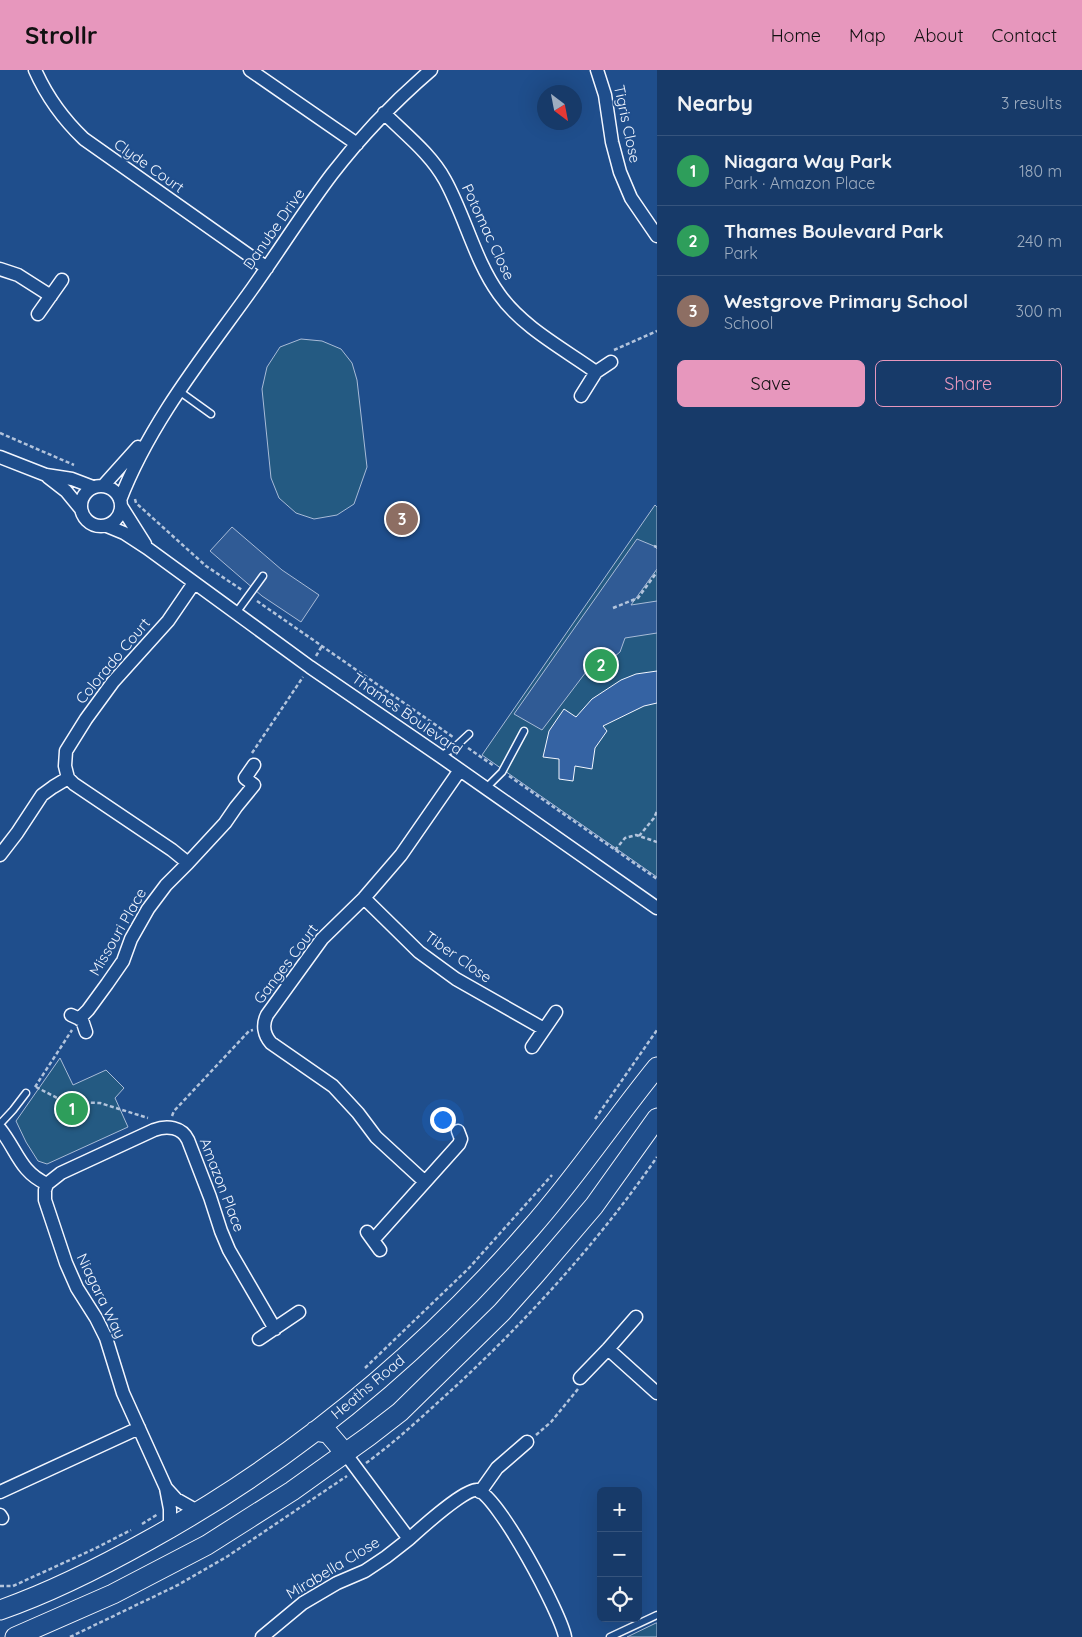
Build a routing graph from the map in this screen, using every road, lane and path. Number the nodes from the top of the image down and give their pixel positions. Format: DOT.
graph roads {
  1 [pos="35,70"];
  2 [pos="250,70"];
  3 [pos="432,70"];
  4 [pos="597,70"];
  5 [pos="384,113"];
  6 [pos="356,144"];
  7 [pos="657,236"];
  8 [pos="267,268"];
  9 [pos="0,269"];
  10 [pos="62,280"];
  11 [pos="51,296"];
  12 [pos="38,314"];
  13 [pos="657,331"];
  14 [pos="603,367"];
  15 [pos="179,391"];
  16 [pos="580,396"];
  17 [pos="211,414"];
  18 [pos="160,421"];
  19 [pos="0,433"];
  20 [pos="0,457"];
  21 [pos="82,468"];
  22 [pos="46,475"];
  23 [pos="98,487"];
  24 [pos="135,495"];
  25 [pos="120,503"];
  26 [pos="80,508"];
  27 [pos="107,526"];
  28 [pos="148,548"];
  29 [pos="657,572"];
  30 [pos="263,576"];
  31 [pos="194,583"];
  32 [pos="249,595"];
  33 [pos="613,608"];
  34 [pos="236,613"];
  35 [pos="322,646"];
  36 [pos="313,661"];
  37 [pos="304,675"];
  38 [pos="524,731"];
  39 [pos="469,734"];
  40 [pos="460,742"];
  41 [pos="440,756"];
  42 [pos="254,765"];
  43 [pos="460,770"];
  44 [pos="502,772"];
  45 [pos="68,778"];
  46 [pos="245,778"];
  47 [pos="486,788"];
  48 [pos="657,812"];
  49 [pos="639,836"];
  50 [pos="657,842"];
  51 [pos="616,850"];
  52 [pos="0,855"];
  53 [pos="188,863"];
  54 [pos="657,879"];
  55 [pos="364,898"];
  56 [pos="654,908"];
  57 [pos="556,1012"];
  58 [pos="75,1017"];
  59 [pos="544,1028"];
  60 [pos="264,1029"];
  61 [pos="657,1030"];
  62 [pos="86,1032"];
  63 [pos="532,1047"];
  64 [pos="657,1067"];
  65 [pos="36,1087"];
  66 [pos="26,1093"];
  67 [pos="150,1118"];
  68 [pos="657,1118"];
  69 [pos="592,1123"];
  70 [pos="0,1124"];
  71 [pos="168,1127"];
  72 [pos="0,1129"];
  73 [pos="458,1131"];
  74 [pos="554,1174"];
  75 [pos="425,1182"];
  76 [pos="47,1184"];
  77 [pos="373,1241"];
  78 [pos="299,1312"];
  79 [pos="636,1317"];
  80 [pos="275,1329"];
  81 [pos="259,1339"];
  82 [pos="608,1349"];
  83 [pos="362,1371"];
  84 [pos="580,1378"];
  85 [pos="657,1393"];
  86 [pos="138,1428"];
  87 [pos="315,1431"];
  88 [pos="527,1442"];
  89 [pos="345,1453"];
  90 [pos="166,1488"];
  91 [pos="0,1492"];
  92 [pos="480,1492"];
  93 [pos="170,1507"];
  94 [pos="199,1512"];
  95 [pos="170,1529"];
  96 [pos="409,1539"];
  97 [pos="0,1586"];
  98 [pos="0,1610"];
  99 [pos="657,1615"];
  100 [pos="14,1637"];
  101 [pos="262,1637"];
  102 [pos="565,1637"];
  103 [pos="610,1637"];
  1 -- 8 [label="street, Clyde Court"];
  2 -- 6 [label="street"];
  3 -- 5 [label="street, Danube Drive"];
  4 -- 7 [label="street, Tigris Close"];
  5 -- 6 [label="street, Danube Drive"];
  5 -- 14 [label="street, Potomac Close"];
  6 -- 8 [label="street, Danube Drive"];
  8 -- 15 [label="street, Danube Drive"];
  9 -- 11 [label="street"];
  10 -- 11 [label="street"];
  11 -- 12 [label="street"];
  13 -- 14 [label="path"];
  14 -- 16 [label="street"];
  15 -- 17 [label="lane"];
  15 -- 18 [label="street, Danube Drive"];
  18 -- 23 [label="street, Danube Drive"];
  18 -- 25 [label="street, Danube Drive"];
  19 -- 21 [label="path"];
  20 -- 22 [label="street"];
  22 -- 23 [label="street"];
  22 -- 26 [label="street"];
  23 -- 25 [label="street"];
  23 -- 26 [label="street"];
  24 -- 32 [label="path"];
  25 -- 27 [label="street"];
  25 -- 28 [label="street, Thames Boulevard"];
  26 -- 27 [label="street"];
  27 -- 28 [label="street, Thames Boulevard"];
  28 -- 31 [label="street, Thames Boulevard"];
  29 -- 33 [label="path"];
  30 -- 32 [label="lane"];
  31 -- 34 [label="street, Thames Boulevard"];
  31 -- 45 [label="street, Colorado Court"];
  32 -- 34 [label="lane"];
  32 -- 35 [label="path"];
  34 -- 41 [label="street, Thames Boulevard"];
  35 -- 36 [label="path"];
  35 -- 40 [label="path"];
  37 -- 46 [label="path"];
  38 -- 44 [label="lane"];
  39 -- 40 [label="lane"];
  40 -- 41 [label="lane"];
  40 -- 44 [label="path"];
  41 -- 43 [label="street, Thames Boulevard"];
  42 -- 46 [label="street"];
  43 -- 47 [label="street, Thames Boulevard"];
  43 -- 55 [label="street, Ganges Court"];
  44 -- 47 [label="lane"];
  44 -- 51 [label="path"];
  45 -- 52 [label="street"];
  45 -- 53 [label="street"];
  46 -- 53 [label="street, Missouri Place"];
  47 -- 56 [label="street, Thames Boulevard"];
  48 -- 49 [label="path"];
  49 -- 50 [label="path"];
  49 -- 51 [label="path"];
  51 -- 54 [label="path"];
  53 -- 58 [label="street, Missouri Place"];
  55 -- 59 [label="street, Tiber Close"];
  55 -- 60 [label="street, Ganges Court"];
  57 -- 59 [label="street"];
  58 -- 62 [label="street"];
  58 -- 65 [label="path"];
  59 -- 63 [label="street"];
  60 -- 71 [label="path"];
  60 -- 75 [label="street, Ganges Court"];
  61 -- 69 [label="path"];
  64 -- 87 [label="main road, Heaths Road"];
  65 -- 66 [label="path"];
  65 -- 67 [label="path"];
  66 -- 70 [label="lane"];
  68 -- 89 [label="main road"];
  71 -- 76 [label="street"];
  71 -- 80 [label="street, Amazon Place"];
  72 -- 76 [label="street"];
  73 -- 75 [label="street"];
  74 -- 83 [label="path"];
  75 -- 77 [label="street"];
  76 -- 86 [label="street, Niagara Way"];
  78 -- 80 [label="street"];
  79 -- 82 [label="street"];
  80 -- 81 [label="street"];
  82 -- 84 [label="street"];
  82 -- 85 [label="street"];
  84 -- 88 [label="path"];
  86 -- 90 [label="street, Niagara Way"];
  86 -- 91 [label="street"];
  87 -- 89 [label="main road"];
  87 -- 94 [label="main road, Heaths Road"];
  88 -- 92 [label="street"];
  89 -- 96 [label="street"];
  89 -- 100 [label="main road"];
  90 -- 93 [label="street, Niagara Way"];
  90 -- 94 [label="street, Niagara Way"];
  92 -- 96 [label="street, Mirabella Close"];
  92 -- 102 [label="street"];
  93 -- 95 [label="street, Niagara Way"];
  93 -- 97 [label="path"];
  94 -- 95 [label="main road, Heaths Road"];
  95 -- 98 [label="main road, Heaths Road"];
  96 -- 101 [label="street, Mirabella Close"];
  99 -- 103 [label="lane"];
}
